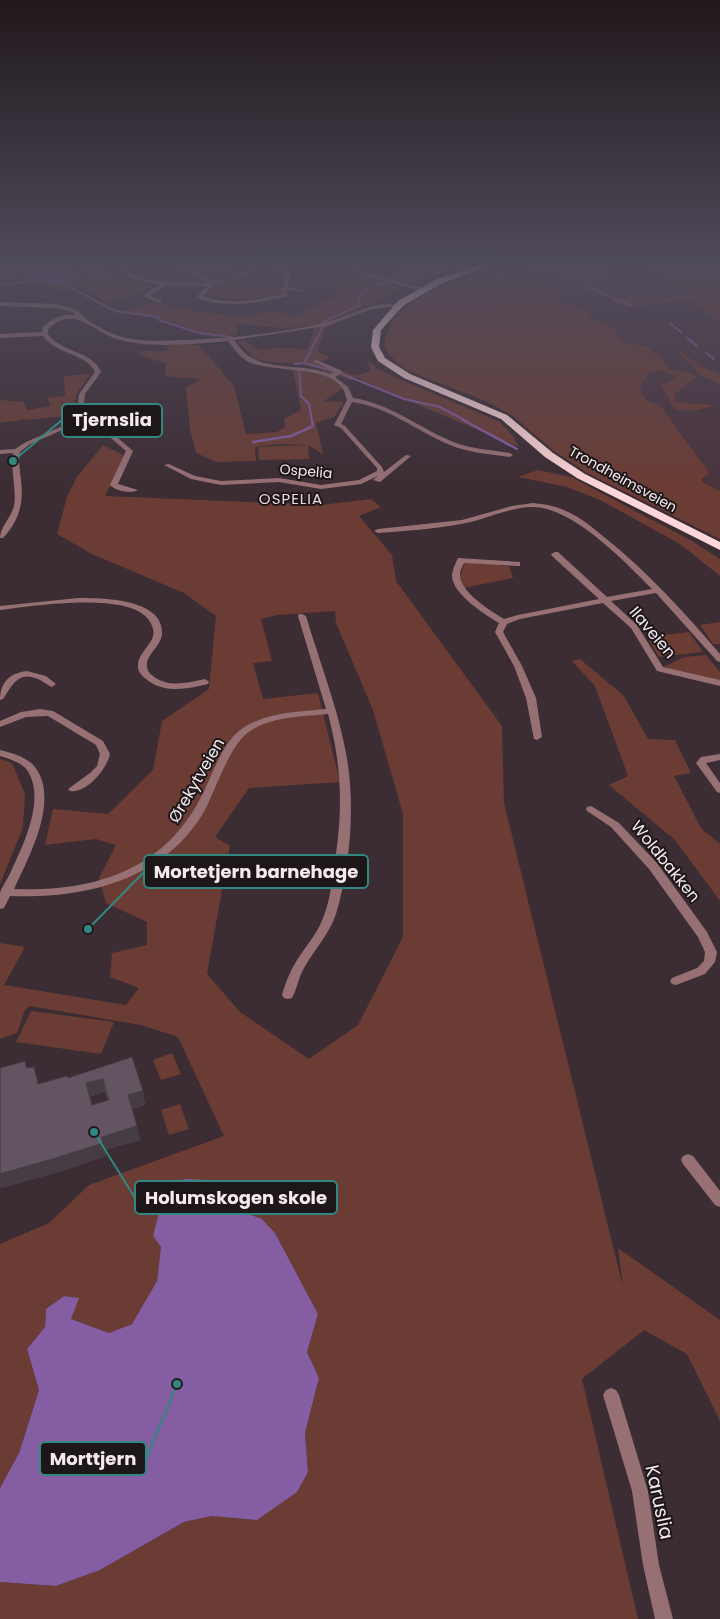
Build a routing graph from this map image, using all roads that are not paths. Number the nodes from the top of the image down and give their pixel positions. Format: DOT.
graph roads {
  1 [pos="48,338"];
  2 [pos="121,338"];
  3 [pos="239,338"];
  4 [pos="377,338"];
  5 [pos="230,339"];
  6 [pos="315,361"];
  7 [pos="330,377"];
  8 [pos="350,400"];
  9 [pos="81,405"];
  10 [pos="17,451"];
  11 [pos="0,452"];
  12 [pos="510,455"];
  13 [pos="408,456"];
  14 [pos="167,465"];
  15 [pos="361,482"];
  16 [pos="134,490"];
  17 [pos="378,531"];
  18 [pos="0,536"];
  19 [pos="697,537"];
  20 [pos="720,547"];
  21 [pos="720,553"];
  22 [pos="555,554"];
  23 [pos="517,564"];
  24 [pos="658,590"];
  25 [pos="602,600"];
  26 [pos="0,608"];
  27 [pos="302,616"];
  28 [pos="503,622"];
  29 [pos="720,659"];
  30 [pos="205,682"];
  31 [pos="720,683"];
  32 [pos="52,684"];
  33 [pos="0,697"];
  34 [pos="330,711"];
  35 [pos="0,724"];
  36 [pos="538,737"];
  37 [pos="0,753"];
  38 [pos="720,757"];
  39 [pos="73,789"];
  40 [pos="720,790"];
  41 [pos="591,808"];
  42 [pos="6,892"];
  43 [pos="0,905"];
  44 [pos="676,981"];
  45 [pos="288,995"];
  46 [pos="688,1160"];
  47 [pos="720,1201"];
  48 [pos="611,1395"];
  49 [pos="664,1619"];
  1 -- 9 [label="street"];
  2 -- 5 [label="street"];
  3 -- 5 [label="street"];
  4 -- 19 [label="highway, Trondheimsveien"];
  5 -- 7 [label="street"];
  6 -- 7 [label="street"];
  7 -- 8 [label="street"];
  8 -- 12 [label="street"];
  8 -- 15 [label="street, Ospelia"];
  9 -- 10 [label="street"];
  9 -- 16 [label="street"];
  10 -- 11 [label="street"];
  10 -- 18 [label="street"];
  13 -- 15 [label="street"];
  14 -- 15 [label="street, Ospelia"];
  17 -- 24 [label="street"];
  19 -- 20 [label="highway, Trondheimsveien"];
  19 -- 21 [label="highway, Trondheimsveien"];
  22 -- 25 [label="street, Ilaveien"];
  23 -- 28 [label="street"];
  24 -- 25 [label="street"];
  24 -- 29 [label="street"];
  25 -- 28 [label="street"];
  25 -- 31 [label="street, Ilaveien"];
  26 -- 30 [label="street"];
  27 -- 34 [label="street"];
  28 -- 36 [label="street"];
  32 -- 33 [label="street"];
  34 -- 42 [label="street, Ørekytveien"];
  34 -- 45 [label="street"];
  35 -- 39 [label="street"];
  37 -- 42 [label="street"];
  38 -- 40 [label="street"];
  41 -- 44 [label="street, Woldbakken"];
  42 -- 43 [label="street"];
  46 -- 47 [label="street"];
  48 -- 49 [label="street, Karuslia"];
}
